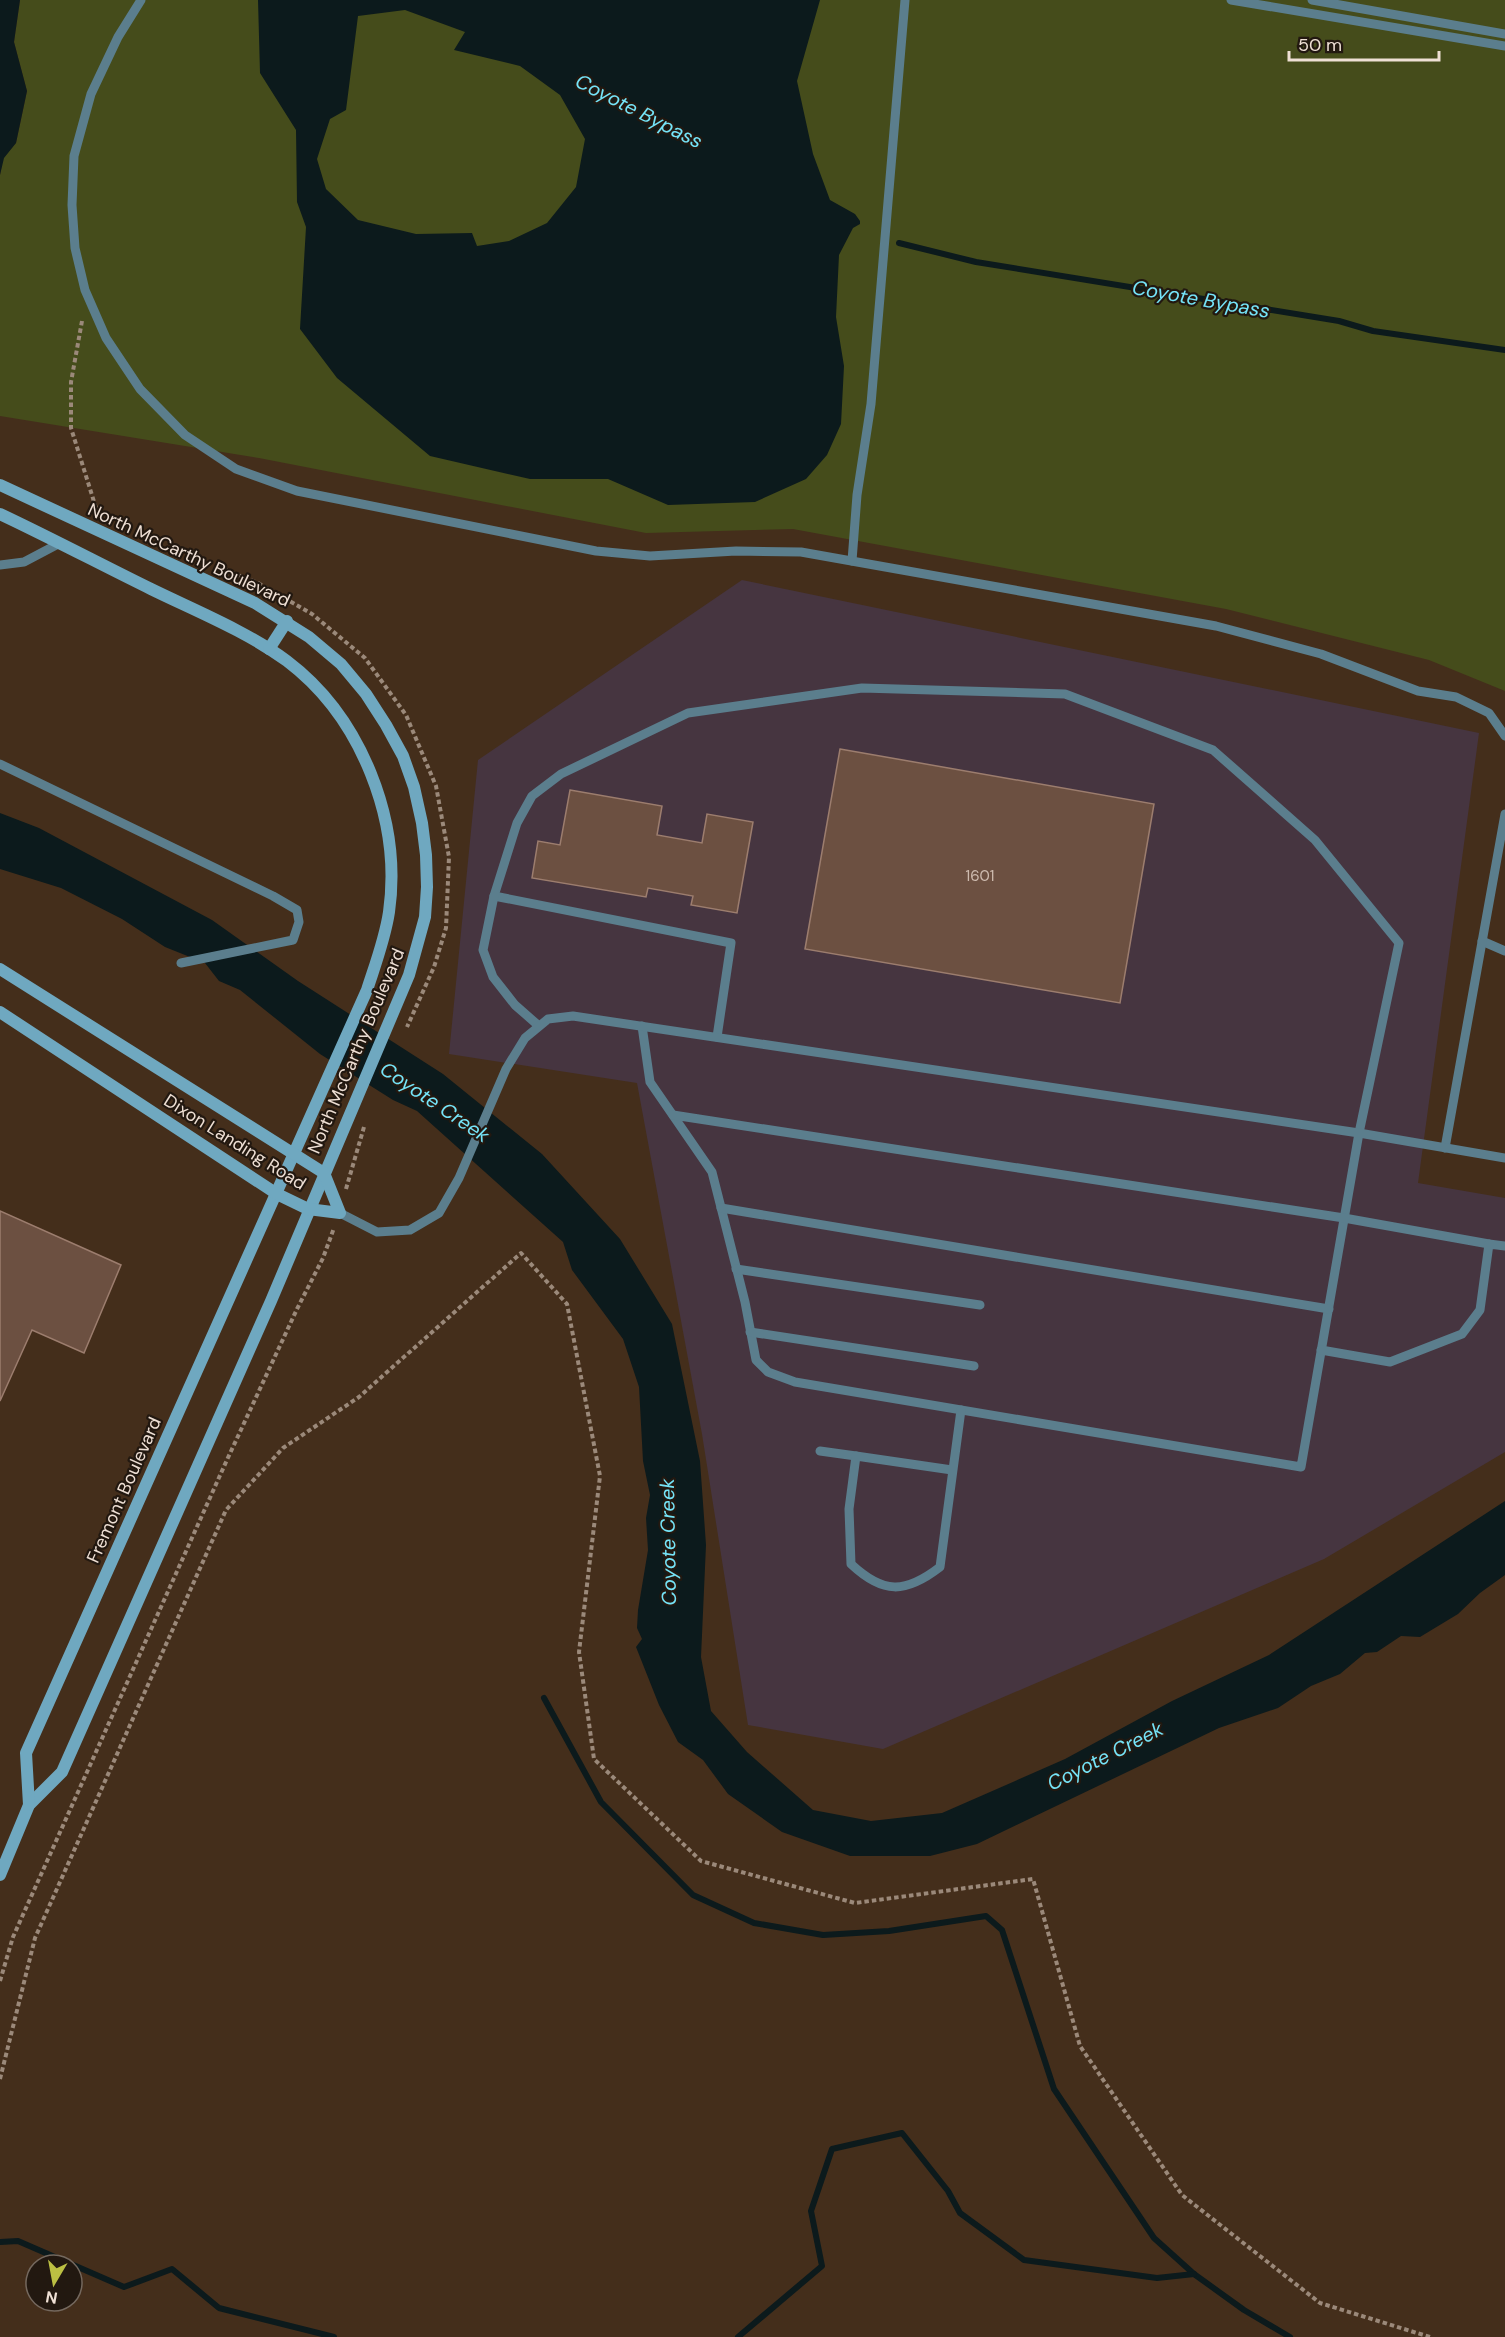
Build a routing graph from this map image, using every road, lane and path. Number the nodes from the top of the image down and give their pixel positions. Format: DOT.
graph roads {
  1 [pos="141,0"];
  2 [pos="905,0"];
  3 [pos="1231,0"];
  4 [pos="1312,0"];
  5 [pos="1505,34"];
  6 [pos="1505,46"];
  7 [pos="86,290"];
  8 [pos="0,485"];
  9 [pos="0,514"];
  10 [pos="91,528"];
  11 [pos="60,543"];
  12 [pos="852,561"];
  13 [pos="0,566"];
  14 [pos="287,621"];
  15 [pos="269,649"];
  16 [pos="1505,736"];
  17 [pos="0,764"];
  18 [pos="1505,814"];
  19 [pos="494,896"];
  20 [pos="1482,941"];
  21 [pos="1505,951"];
  22 [pos="181,963"];
  23 [pos="0,969"];
  24 [pos="0,1012"];
  25 [pos="539,1026"];
  26 [pos="642,1026"];
  27 [pos="717,1037"];
  28 [pos="672,1115"];
  29 [pos="367,1116"];
  30 [pos="1359,1133"];
  31 [pos="1445,1148"];
  32 [pos="295,1153"];
  33 [pos="1505,1158"];
  34 [pos="324,1173"];
  35 [pos="278,1194"];
  36 [pos="721,1208"];
  37 [pos="308,1209"];
  38 [pos="340,1213"];
  39 [pos="1344,1218"];
  40 [pos="1489,1244"];
  41 [pos="1505,1246"];
  42 [pos="736,1269"];
  43 [pos="980,1305"];
  44 [pos="1329,1309"];
  45 [pos="750,1332"];
  46 [pos="1321,1350"];
  47 [pos="974,1366"];
  48 [pos="961,1410"];
  49 [pos="820,1451"];
  50 [pos="856,1456"];
  51 [pos="952,1470"];
  52 [pos="29,1805"];
  53 [pos="0,1875"];
  54 [pos="0,1981"];
  55 [pos="0,2079"];
  56 [pos="1431,2337"];
  1 -- 7 [label="lane"];
  2 -- 12 [label="lane"];
  3 -- 6 [label="lane"];
  4 -- 5 [label="lane"];
  7 -- 10 [label="path"];
  7 -- 12 [label="lane"];
  8 -- 10 [label="main road, North McCarthy Boulevard"];
  9 -- 11 [label="main road, North McCarthy Boulevard"];
  10 -- 14 [label="main road, North McCarthy Boulevard"];
  11 -- 13 [label="lane"];
  11 -- 15 [label="main road, North McCarthy Boulevard"];
  12 -- 16 [label="lane"];
  14 -- 15 [label="main road"];
  14 -- 34 [label="main road, North McCarthy Boulevard"];
  15 -- 32 [label="main road, North McCarthy Boulevard"];
  17 -- 22 [label="lane"];
  18 -- 20 [label="lane"];
  19 -- 25 [label="lane"];
  19 -- 27 [label="lane"];
  19 -- 30 [label="lane"];
  20 -- 21 [label="lane"];
  20 -- 31 [label="lane"];
  23 -- 32 [label="main road, Dixon Landing Road"];
  24 -- 35 [label="main road, Dixon Landing Road"];
  25 -- 26 [label="lane"];
  25 -- 38 [label="lane"];
  26 -- 27 [label="lane"];
  26 -- 28 [label="lane"];
  27 -- 30 [label="lane"];
  28 -- 36 [label="lane"];
  28 -- 39 [label="lane"];
  29 -- 38 [label="path"];
  30 -- 31 [label="lane"];
  30 -- 39 [label="lane"];
  31 -- 33 [label="lane"];
  32 -- 34 [label="main road, Dixon Landing Road"];
  32 -- 35 [label="main road, North McCarthy Boulevard"];
  34 -- 37 [label="main road, North McCarthy Boulevard"];
  34 -- 38 [label="main road, Dixon Landing Road"];
  35 -- 37 [label="main road, Dixon Landing Road"];
  35 -- 52 [label="main road, Fremont Boulevard"];
  36 -- 42 [label="lane"];
  36 -- 44 [label="lane"];
  37 -- 38 [label="main road, Dixon Landing Road"];
  37 -- 52 [label="main road, Fremont Boulevard"];
  38 -- 54 [label="path"];
  39 -- 40 [label="lane"];
  39 -- 44 [label="lane"];
  40 -- 41 [label="lane"];
  40 -- 46 [label="lane"];
  42 -- 43 [label="lane"];
  42 -- 45 [label="lane"];
  44 -- 46 [label="lane"];
  45 -- 47 [label="lane"];
  45 -- 48 [label="lane"];
  46 -- 48 [label="lane"];
  48 -- 51 [label="lane"];
  49 -- 50 [label="lane"];
  50 -- 51 [label="lane"];
  50 -- 51 [label="lane"];
  52 -- 53 [label="main road, Fremont Boulevard"];
  55 -- 56 [label="path"];
}
